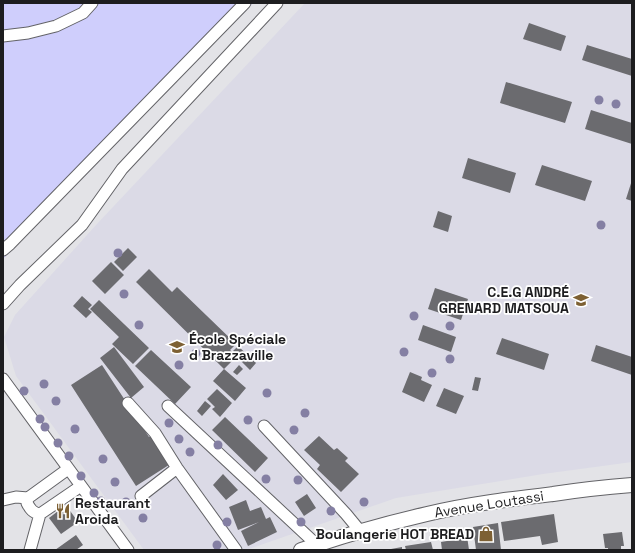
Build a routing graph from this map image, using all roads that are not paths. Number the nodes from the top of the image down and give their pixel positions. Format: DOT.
graph roads {
  1 [pos="92,3"];
  2 [pos="245,3"];
  3 [pos="277,3"];
  4 [pos="3,36"];
  5 [pos="3,250"];
  6 [pos="3,304"];
  7 [pos="3,379"];
  8 [pos="128,403"];
  9 [pos="168,406"];
  10 [pos="264,426"];
  11 [pos="177,468"];
  12 [pos="68,469"];
  13 [pos="632,480"];
  14 [pos="632,485"];
  15 [pos="81,486"];
  16 [pos="610,487"];
  17 [pos="141,496"];
  18 [pos="28,498"];
  19 [pos="3,500"];
  20 [pos="40,514"];
  21 [pos="360,531"];
  22 [pos="317,545"];
  23 [pos="30,550"];
  24 [pos="128,550"];
  25 [pos="236,550"];
  26 [pos="300,550"];
  1 -- 4 [label="street"];
  2 -- 5 [label="street"];
  3 -- 6 [label="street"];
  7 -- 12 [label="street"];
  8 -- 11 [label="street"];
  9 -- 22 [label="street"];
  10 -- 21 [label="street"];
  11 -- 17 [label="street"];
  11 -- 25 [label="street"];
  12 -- 15 [label="street"];
  12 -- 18 [label="street"];
  13 -- 16 [label="main road"];
  14 -- 16 [label="main road"];
  15 -- 20 [label="street"];
  15 -- 24 [label="street"];
  16 -- 21 [label="main road, Avenue Loutassi"];
  18 -- 19 [label="street"];
  18 -- 20 [label="street"];
  20 -- 23 [label="street"];
  21 -- 22 [label="main road, Avenue Loutassi"];
  22 -- 26 [label="main road, Avenue Loutassi"];
}
